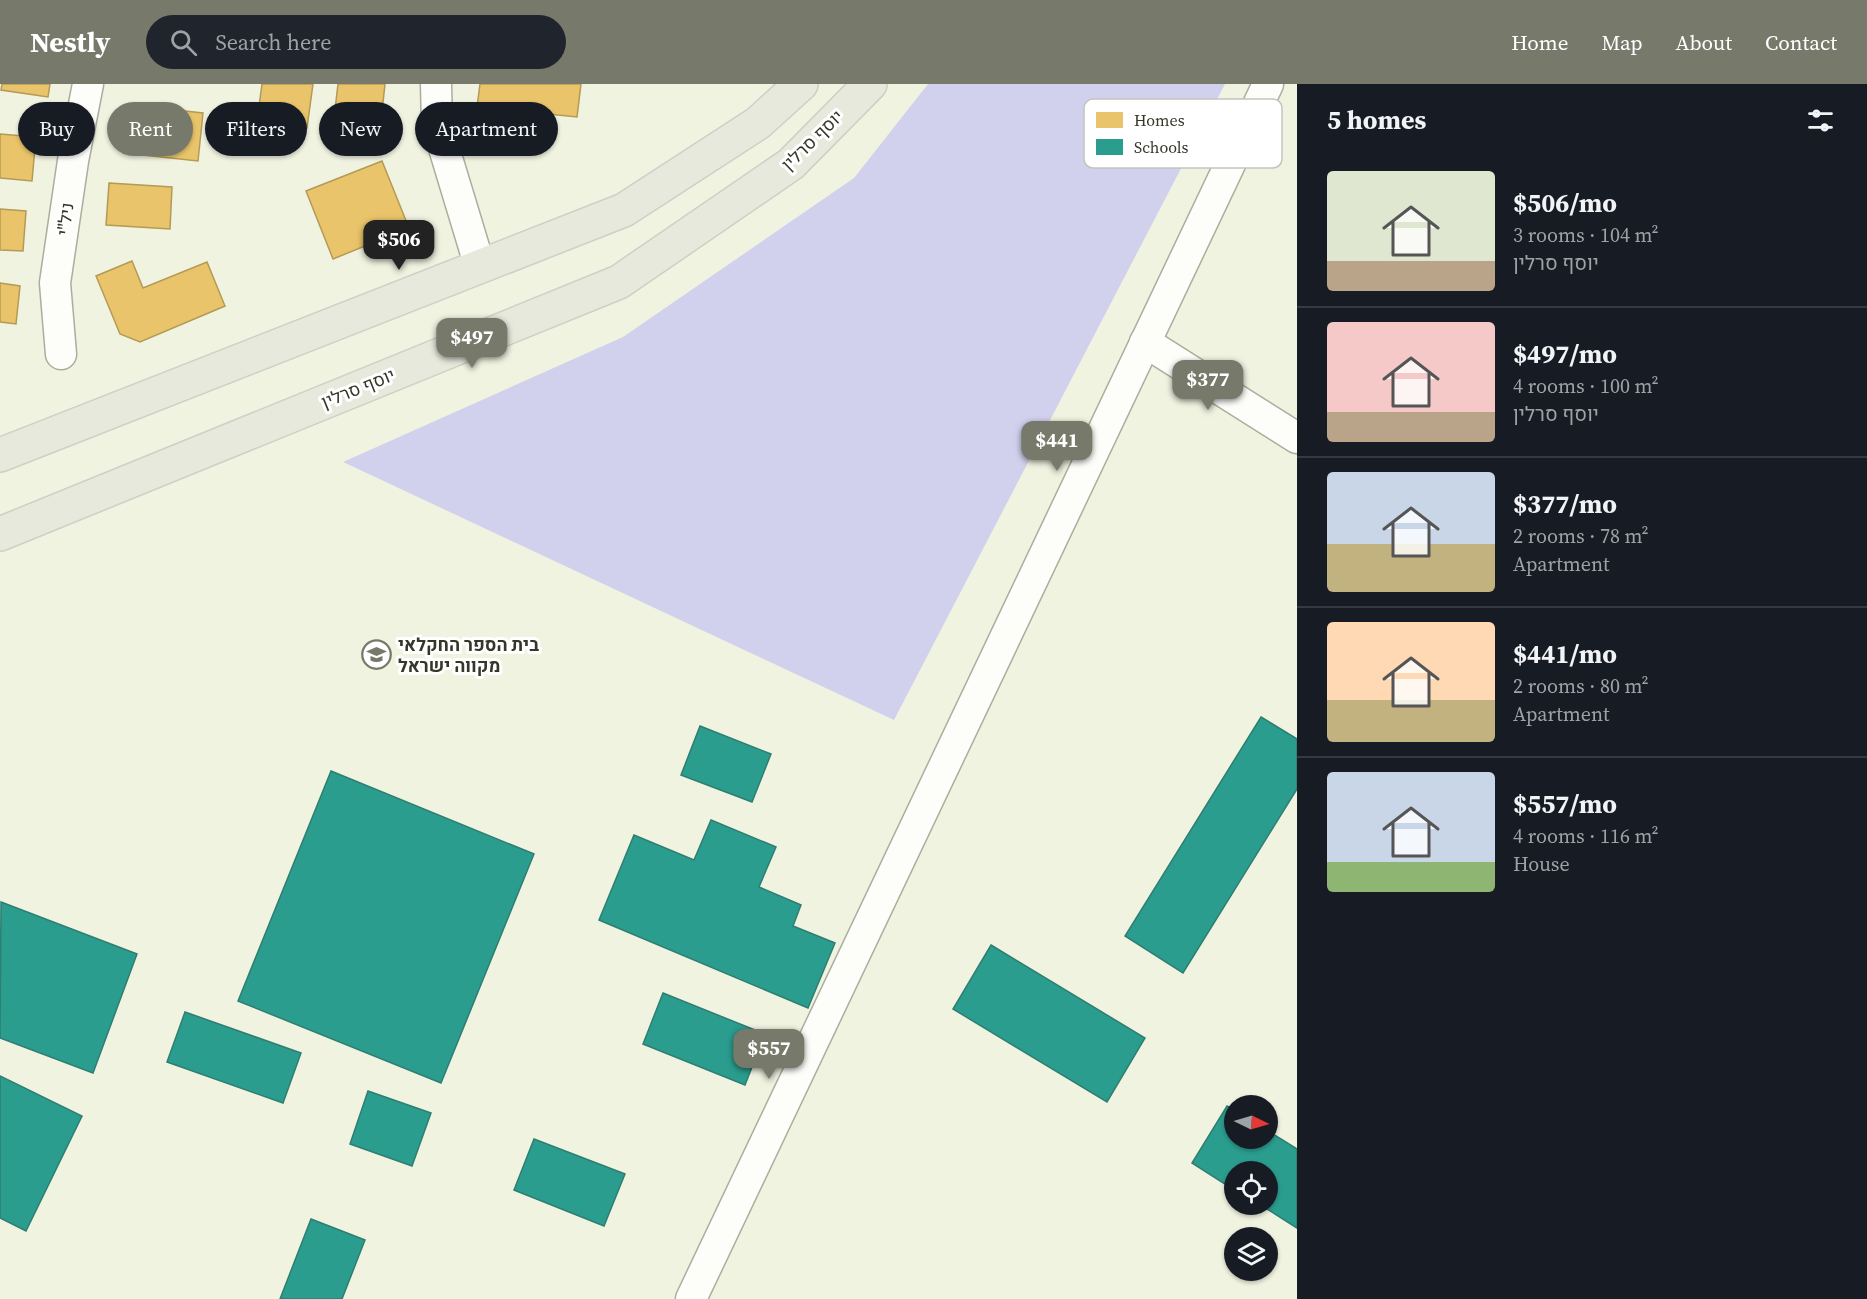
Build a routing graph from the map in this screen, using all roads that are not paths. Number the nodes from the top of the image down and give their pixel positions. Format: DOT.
graph roads {
  1 [pos="88,84"];
  2 [pos="436,84"];
  3 [pos="801,84"];
  4 [pos="870,84"];
  5 [pos="1268,84"];
  6 [pos="1261,99"];
  7 [pos="1228,168"];
  8 [pos="480,267"];
  9 [pos="1145,342"];
  10 [pos="62,354"];
  11 [pos="1297,438"];
  12 [pos="0,455"];
  13 [pos="0,534"];
  14 [pos="691,1299"];
  1 -- 10 [label="street, ניל\"י"];
  2 -- 8 [label="street"];
  3 -- 8 [label="main road"];
  4 -- 13 [label="main road, יוסף סרלין"];
  5 -- 6 [label="street"];
  7 -- 9 [label="street"];
  8 -- 12 [label="main road"];
  9 -- 11 [label="street"];
  9 -- 14 [label="street"];
}
